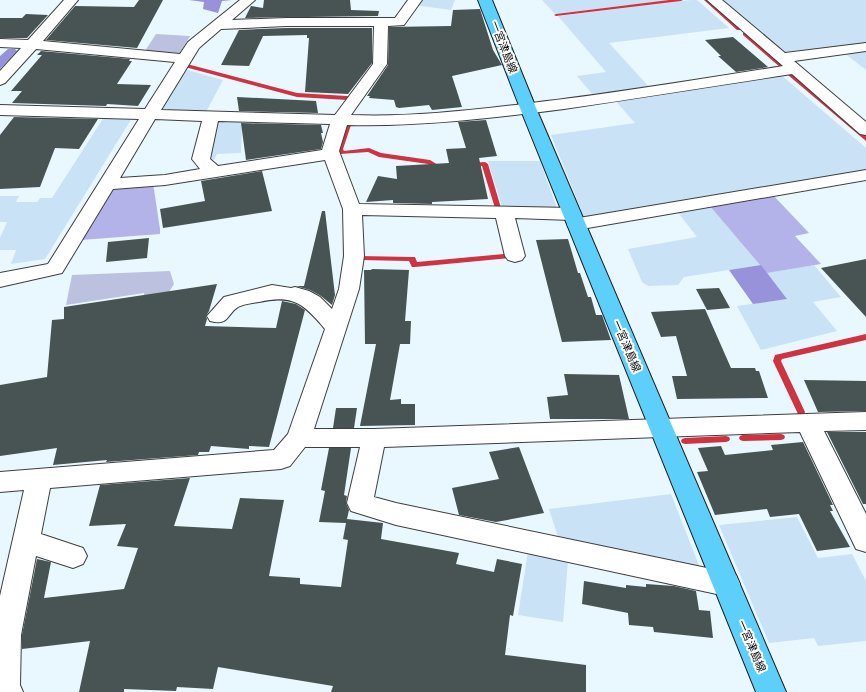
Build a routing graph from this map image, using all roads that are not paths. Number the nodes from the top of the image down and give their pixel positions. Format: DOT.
graph roads {
  1 [pos="71,0"];
  2 [pos="248,0"];
  3 [pos="415,0"];
  4 [pos="485,0"];
  5 [pos="714,0"];
  6 [pos="381,22"];
  7 [pos="217,25"];
  8 [pos="0,43"];
  9 [pos="33,44"];
  10 [pos="866,47"];
  11 [pos="782,58"];
  12 [pos="184,59"];
  13 [pos="795,69"];
  14 [pos="0,80"];
  15 [pos="528,108"];
  16 [pos="0,110"];
  17 [pos="150,115"];
  18 [pos="211,116"];
  19 [pos="340,120"];
  20 [pos="866,130"];
  21 [pos="330,154"];
  22 [pos="215,173"];
  23 [pos="866,175"];
  24 [pos="108,184"];
  25 [pos="352,209"];
  26 [pos="504,213"];
  27 [pos="574,219"];
  28 [pos="515,256"];
  29 [pos="0,280"];
  30 [pos="218,316"];
  31 [pos="336,328"];
  32 [pos="866,421"];
  33 [pos="808,423"];
  34 [pos="661,429"];
  35 [pos="299,438"];
  36 [pos="374,438"];
  37 [pos="39,479"];
  38 [pos="0,482"];
  39 [pos="25,541"];
  40 [pos="866,541"];
  41 [pos="73,556"];
  42 [pos="726,584"];
  43 [pos="8,692"];
  44 [pos="771,692"];
  1 -- 9 [label="street"];
  2 -- 7 [label="street"];
  3 -- 6 [label="street"];
  4 -- 15 [label="main road, 一宮津島線"];
  5 -- 11 [label="street"];
  6 -- 7 [label="street"];
  6 -- 19 [label="street"];
  7 -- 12 [label="street"];
  8 -- 9 [label="street"];
  9 -- 12 [label="street"];
  9 -- 14 [label="street"];
  10 -- 11 [label="street"];
  11 -- 13 [label="street"];
  12 -- 17 [label="street"];
  13 -- 15 [label="street"];
  13 -- 20 [label="street"];
  15 -- 19 [label="street"];
  15 -- 27 [label="main road, 一宮津島線"];
  16 -- 17 [label="street"];
  17 -- 18 [label="street"];
  17 -- 24 [label="street"];
  18 -- 19 [label="street"];
  18 -- 22 [label="street"];
  19 -- 21 [label="street"];
  21 -- 22 [label="street"];
  21 -- 25 [label="street"];
  22 -- 24 [label="street"];
  23 -- 27 [label="street"];
  24 -- 29 [label="street"];
  25 -- 26 [label="street"];
  25 -- 31 [label="street"];
  26 -- 27 [label="street"];
  26 -- 28 [label="street"];
  27 -- 34 [label="main road, 一宮津島線"];
  30 -- 31 [label="street"];
  31 -- 35 [label="street"];
  32 -- 33 [label="street"];
  33 -- 34 [label="street"];
  33 -- 40 [label="street"];
  34 -- 36 [label="street"];
  34 -- 42 [label="main road, 一宮津島線"];
  35 -- 36 [label="street"];
  35 -- 37 [label="street"];
  36 -- 42 [label="street"];
  37 -- 38 [label="street"];
  37 -- 39 [label="street"];
  39 -- 41 [label="street"];
  39 -- 43 [label="street"];
  42 -- 44 [label="main road, 一宮津島線"];
}
